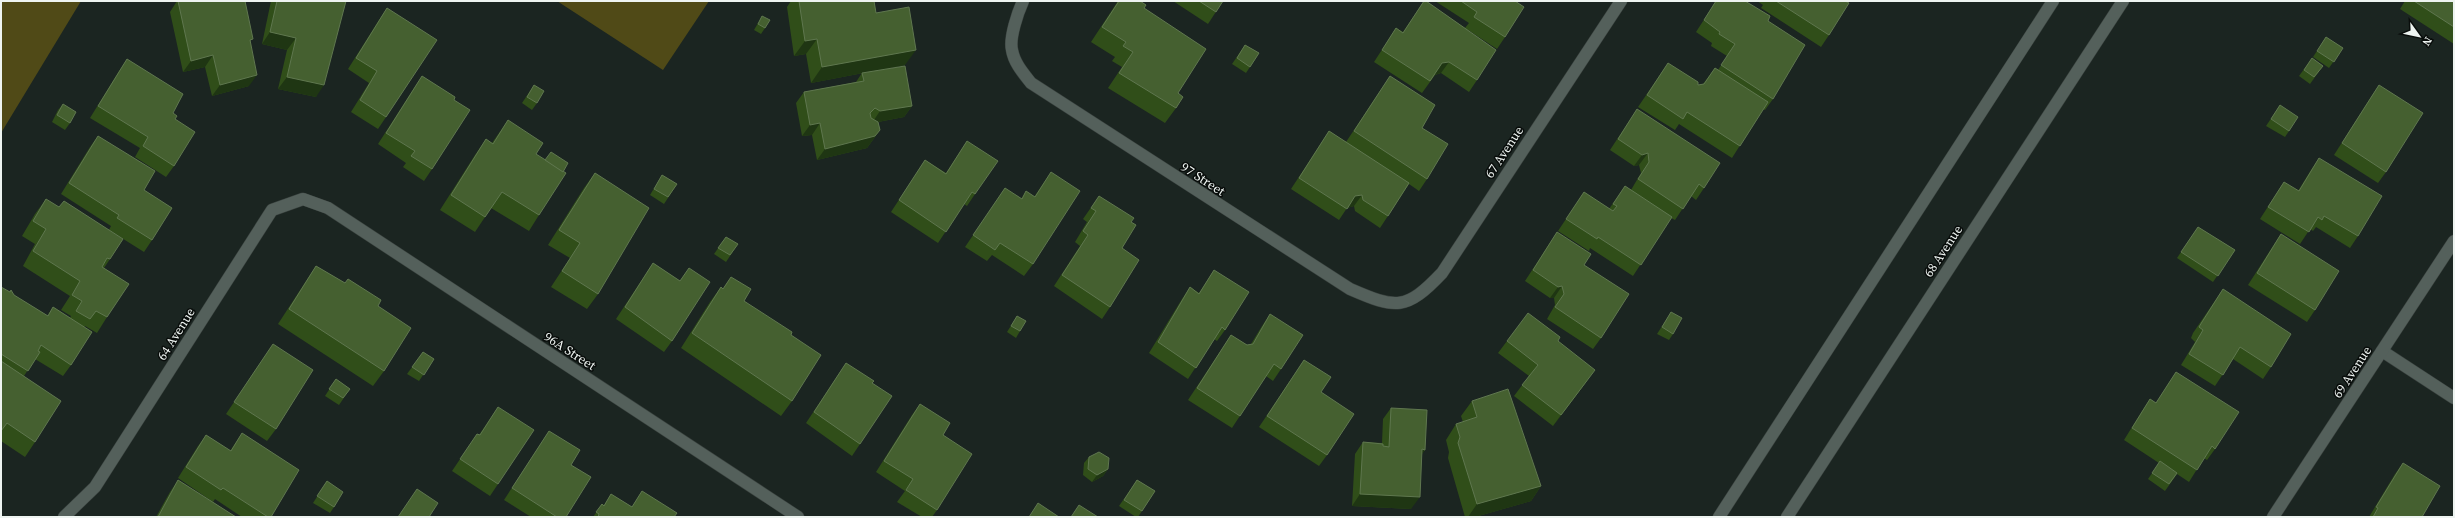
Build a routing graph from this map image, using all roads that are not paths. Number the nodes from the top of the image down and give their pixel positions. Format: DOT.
graph roads {
  1 [pos="1023,1"];
  2 [pos="1621,1"];
  3 [pos="2053,1"];
  4 [pos="2123,1"];
  5 [pos="328,208"];
  6 [pos="2454,241"];
  7 [pos="1399,305"];
  8 [pos="2382,351"];
  9 [pos="2454,398"];
  10 [pos="64,517"];
  11 [pos="798,517"];
  12 [pos="1719,517"];
  13 [pos="1788,517"];
  14 [pos="2273,517"];
  1 -- 7 [label="street, 97 Street"];
  2 -- 7 [label="street, 67 Avenue"];
  3 -- 12 [label="street"];
  4 -- 13 [label="street, 68 Avenue"];
  5 -- 10 [label="street, 64 Avenue"];
  5 -- 11 [label="street, 96A Street"];
  6 -- 8 [label="street, 69 Avenue"];
  8 -- 9 [label="street"];
  8 -- 14 [label="street, 69 Avenue"];
}
